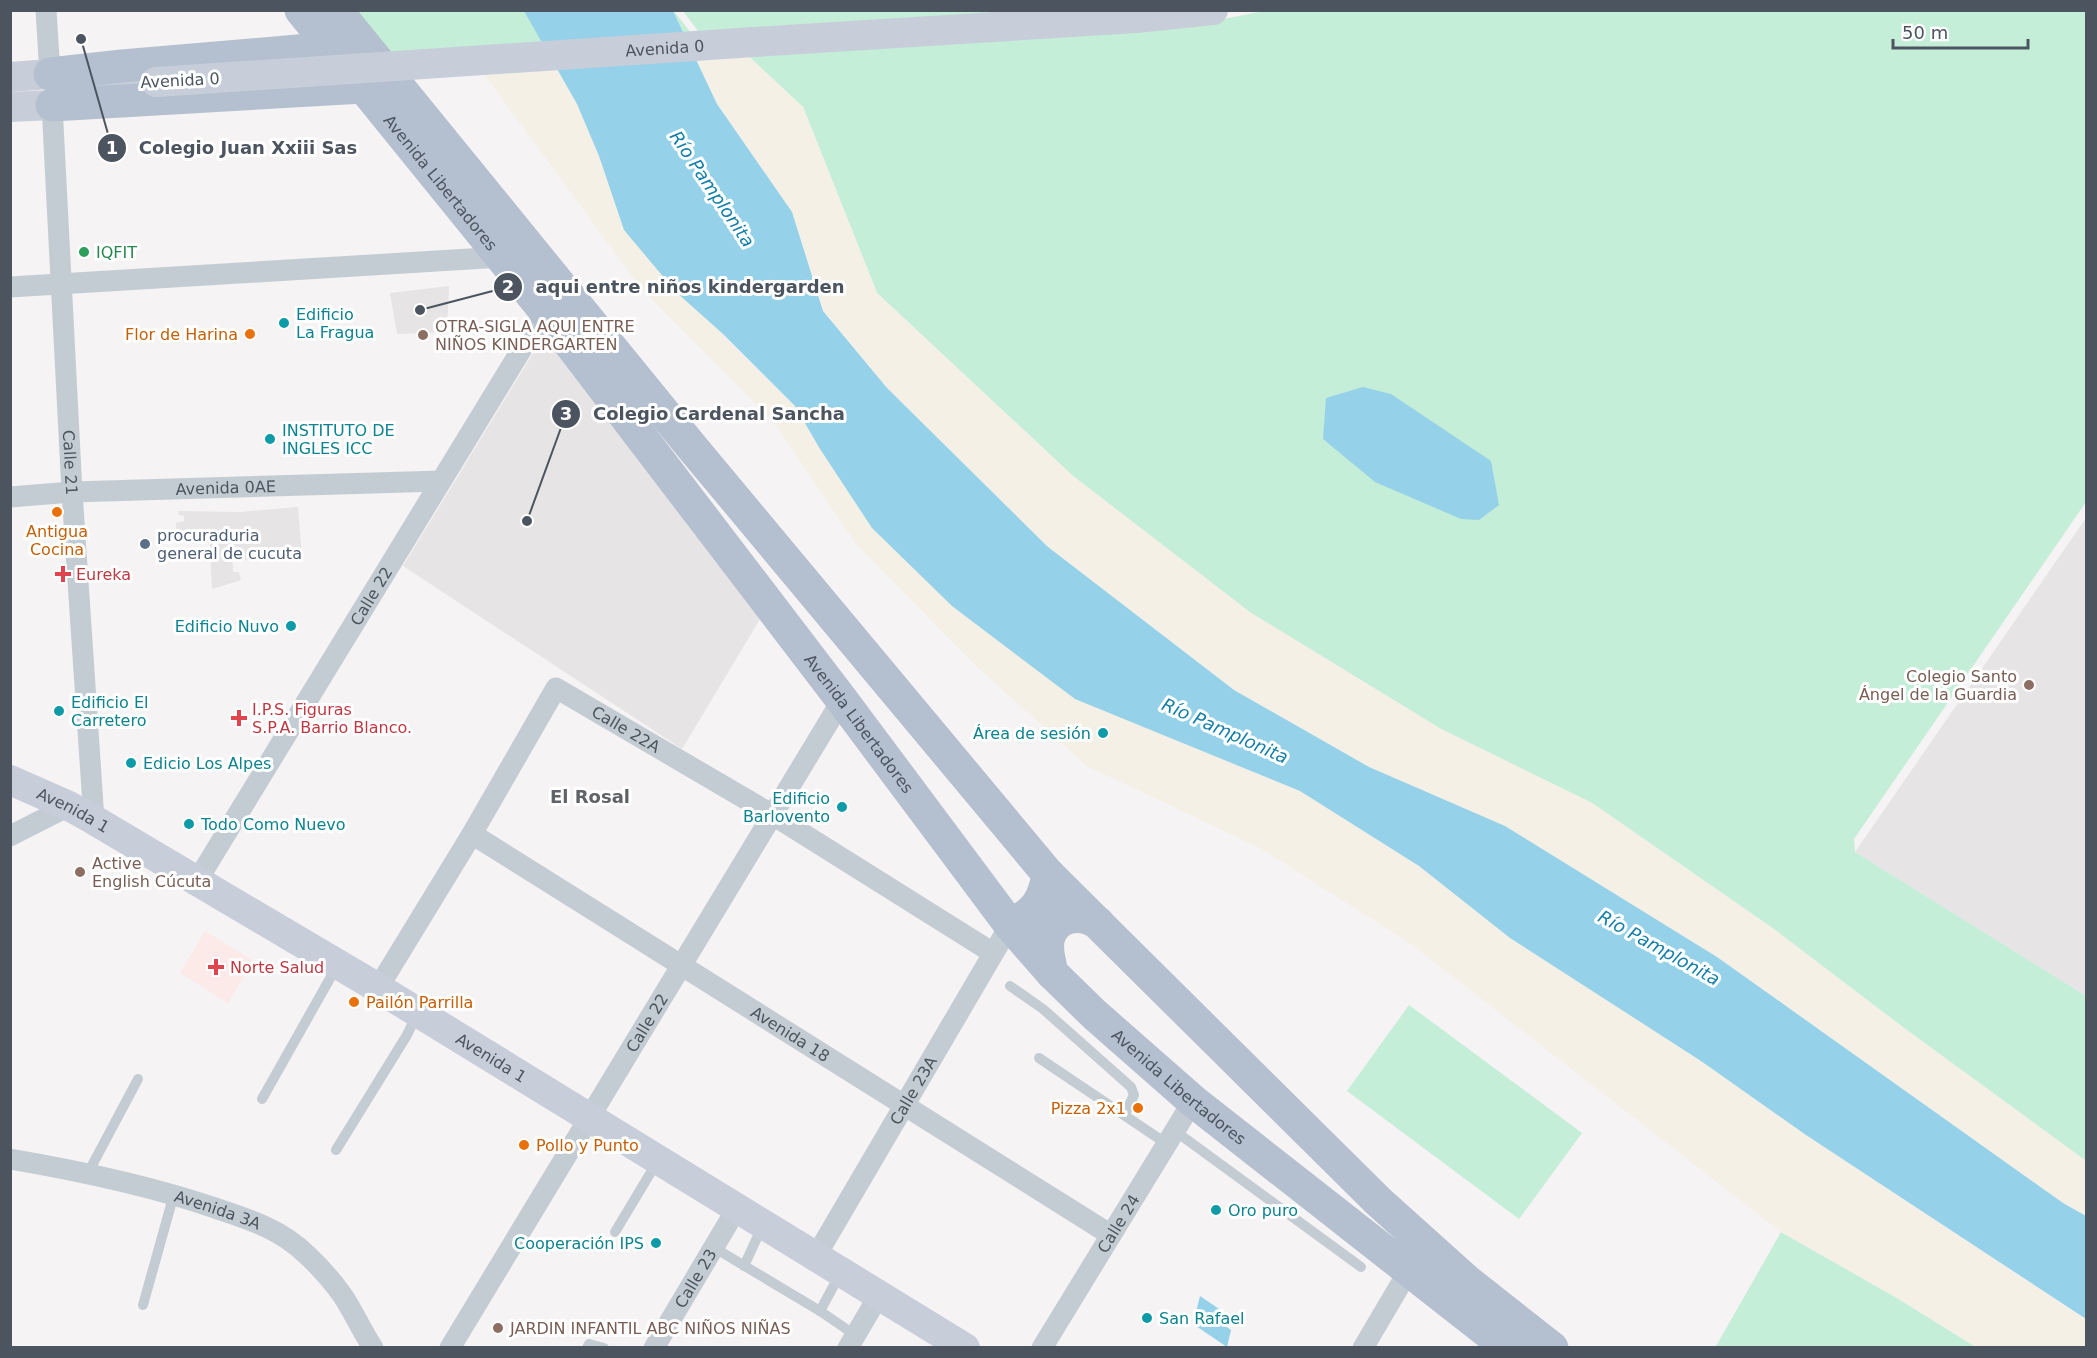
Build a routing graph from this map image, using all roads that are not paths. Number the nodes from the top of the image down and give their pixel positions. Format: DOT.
graph roads {
  1 [pos="46,10"];
  2 [pos="302,10"];
  3 [pos="336,10"];
  4 [pos="1213,10"];
  5 [pos="332,48"];
  6 [pos="10,77"];
  7 [pos="363,87"];
  8 [pos="51,89"];
  9 [pos="10,107"];
  10 [pos="502,257"];
  11 [pos="63,284"];
  12 [pos="10,287"];
  13 [pos="545,311"];
  14 [pos="441,481"];
  15 [pos="72,492"];
  16 [pos="10,496"];
  17 [pos="842,700"];
  18 [pos="15,784"];
  19 [pos="69,806"];
  20 [pos="773,815"];
  21 [pos="94,820"];
  22 [pos="472,834"];
  23 [pos="10,836"];
  24 [pos="1048,874"];
  25 [pos="197,881"];
  26 [pos="1098,923"];
  27 [pos="1010,925"];
  28 [pos="993,953"];
  29 [pos="682,965"];
  30 [pos="333,974"];
  31 [pos="1052,974"];
  32 [pos="1010,986"];
  33 [pos="378,988"];
  34 [pos="418,1012"];
  35 [pos="1039,1058"];
  36 [pos="138,1078"];
  37 [pos="262,1099"];
  38 [pos="1193,1101"];
  39 [pos="904,1105"];
  40 [pos="1125,1114"];
  41 [pos="590,1118"];
  42 [pos="1171,1138"];
  43 [pos="336,1150"];
  44 [pos="10,1159"];
  45 [pos="658,1160"];
  46 [pos="87,1173"];
  47 [pos="174,1194"];
  48 [pos="737,1208"];
  49 [pos="764,1224"];
  50 [pos="615,1232"];
  51 [pos="1111,1234"];
  52 [pos="714,1247"];
  53 [pos="816,1256"];
  54 [pos="744,1266"];
  55 [pos="1361,1268"];
  56 [pos="1409,1270"];
  57 [pos="841,1271"];
  58 [pos="879,1295"];
  59 [pos="143,1305"];
  60 [pos="820,1311"];
  61 [pos="852,1341"];
  62 [pos="373,1347"];
  63 [pos="450,1347"];
  64 [pos="587,1347"];
  65 [pos="604,1347"];
  66 [pos="654,1347"];
  67 [pos="965,1347"];
  68 [pos="1042,1347"];
  69 [pos="1363,1347"];
  70 [pos="1508,1347"];
  71 [pos="1552,1347"];
  1 -- 8 [label="street, Calle 21"];
  2 -- 5 [label="main road, Avenida Libertadores"];
  3 -- 24 [label="main road, Avenida Libertadores"];
  4 -- 8 [label="street, Avenida 0, bridge"];
  5 -- 7 [label="main road, Avenida Libertadores"];
  5 -- 8 [label="main road"];
  6 -- 8 [label="street, Avenida 0"];
  7 -- 8 [label="main road"];
  7 -- 10 [label="main road, Avenida Libertadores"];
  8 -- 9 [label="street, Avenida 0"];
  8 -- 11 [label="street, Calle 21"];
  10 -- 11 [label="street"];
  10 -- 13 [label="main road, Avenida Libertadores"];
  11 -- 12 [label="street"];
  11 -- 15 [label="street, Calle 21"];
  13 -- 14 [label="street, Calle 22"];
  13 -- 17 [label="main road, Avenida Libertadores"];
  14 -- 15 [label="street, Avenida 0AE"];
  14 -- 25 [label="street, Calle 22"];
  15 -- 16 [label="street, Avenida 0AE"];
  15 -- 21 [label="street, Calle 21"];
  17 -- 20 [label="street, Calle 22"];
  17 -- 27 [label="main road, Avenida Libertadores"];
  18 -- 19 [label="street, Avenida 1"];
  19 -- 21 [label="street, Avenida 1"];
  19 -- 23 [label="street"];
  20 -- 22 [label="street, Calle 22A"];
  20 -- 28 [label="street, Calle 22A"];
  20 -- 29 [label="street, Calle 22"];
  21 -- 25 [label="street, Avenida 1"];
  22 -- 29 [label="street, Avenida 18"];
  22 -- 33 [label="street, Calle 22A"];
  24 -- 26 [label="main road, Avenida Libertadores"];
  24 -- 27 [label="main road"];
  25 -- 30 [label="street, Avenida 1"];
  26 -- 31 [label="main road"];
  26 -- 71 [label="main road, Avenida Libertadores"];
  27 -- 28 [label="street, Calle 23A"];
  27 -- 31 [label="main road, Avenida Libertadores"];
  28 -- 39 [label="street, Calle 23A"];
  29 -- 39 [label="street, Avenida 18"];
  29 -- 41 [label="street, Calle 22"];
  30 -- 33 [label="street, Avenida 1"];
  30 -- 37 [label="lane"];
  31 -- 38 [label="main road, Avenida Libertadores"];
  32 -- 40 [label="lane"];
  33 -- 34 [label="street, Avenida 1"];
  34 -- 41 [label="street, Avenida 1"];
  34 -- 43 [label="lane"];
  35 -- 40 [label="lane"];
  36 -- 46 [label="lane"];
  38 -- 42 [label="street, Calle 24"];
  38 -- 56 [label="main road, Avenida Libertadores"];
  39 -- 51 [label="street, Avenida 18"];
  39 -- 53 [label="street, Calle 23A"];
  40 -- 42 [label="lane"];
  41 -- 45 [label="street, Avenida 1"];
  41 -- 63 [label="street, Calle 22"];
  42 -- 51 [label="street, Calle 24"];
  42 -- 55 [label="lane"];
  44 -- 46 [label="street, Avenida 3A"];
  45 -- 48 [label="street, Avenida 1"];
  45 -- 50 [label="lane"];
  46 -- 47 [label="street, Avenida 3A"];
  47 -- 59 [label="lane"];
  47 -- 62 [label="street, Avenida 3A"];
  48 -- 49 [label="street, Avenida 1"];
  48 -- 52 [label="street, Calle 23"];
  49 -- 53 [label="street, Avenida 1"];
  49 -- 54 [label="lane"];
  51 -- 68 [label="street, Calle 24"];
  52 -- 54 [label="lane"];
  52 -- 66 [label="street, Calle 23"];
  53 -- 57 [label="street, Avenida 1"];
  54 -- 60 [label="lane"];
  56 -- 69 [label="street"];
  56 -- 70 [label="main road, Avenida Libertadores"];
  57 -- 58 [label="street, Avenida 1"];
  57 -- 60 [label="lane"];
  58 -- 61 [label="street"];
  58 -- 67 [label="street, Avenida 1"];
  60 -- 61 [label="lane"];
  64 -- 65 [label="lane"];
}
